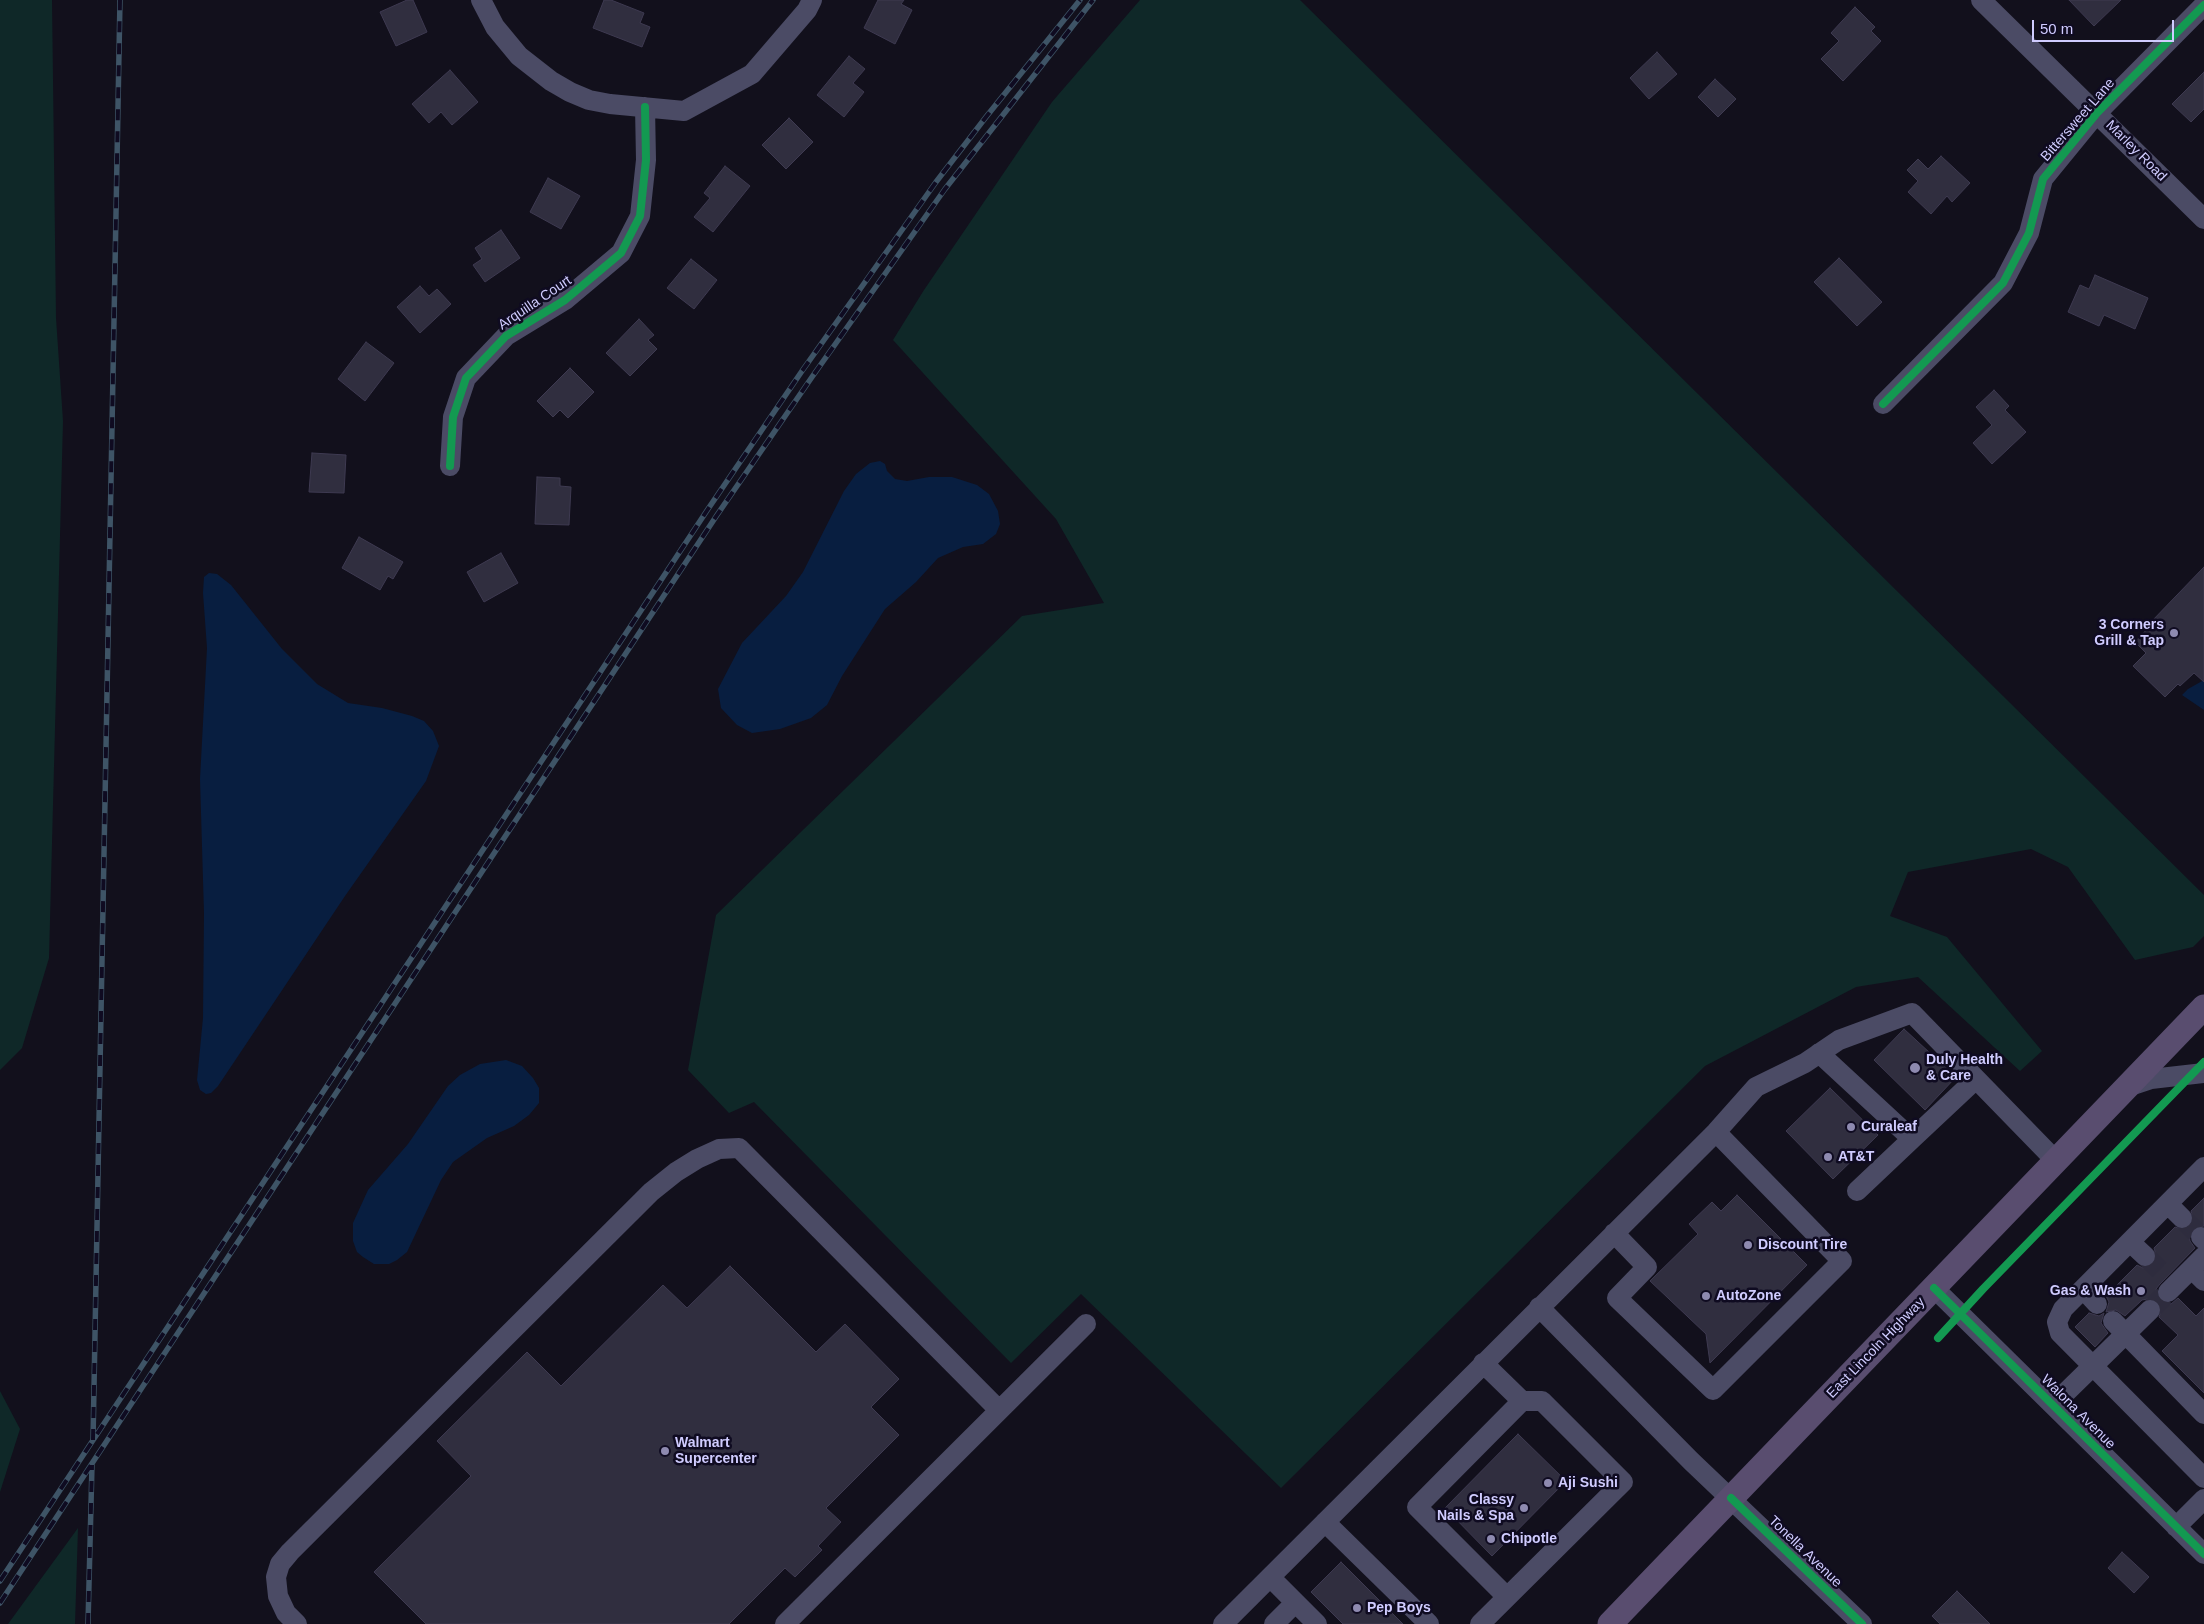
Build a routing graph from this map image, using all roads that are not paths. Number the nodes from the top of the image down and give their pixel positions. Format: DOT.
graph roads {
  1 [pos="481,0"];
  2 [pos="812,0"];
  3 [pos="1981,0"];
  4 [pos="2204,5"];
  5 [pos="645,107"];
  6 [pos="2097,113"];
  7 [pos="2204,218"];
  8 [pos="1883,404"];
  9 [pos="450,466"];
  10 [pos="2204,1007"];
  11 [pos="1819,1054"];
  12 [pos="2204,1073"];
  13 [pos="1976,1079"];
  14 [pos="2127,1087"];
  15 [pos="1716,1132"];
  16 [pos="1912,1139"];
  17 [pos="2055,1160"];
  18 [pos="2204,1167"];
  19 [pos="1857,1191"];
  20 [pos="2168,1204"];
  21 [pos="2182,1218"];
  22 [pos="1614,1233"];
  23 [pos="2130,1242"];
  24 [pos="2146,1256"];
  25 [pos="2200,1269"];
  26 [pos="2168,1283"];
  27 [pos="1934,1288"];
  28 [pos="2083,1289"];
  29 [pos="2098,1304"];
  30 [pos="1539,1307"];
  31 [pos="2150,1310"];
  32 [pos="1086,1324"];
  33 [pos="2120,1328"];
  34 [pos="1484,1363"];
  35 [pos="2093,1366"];
  36 [pos="1522,1401"];
  37 [pos="2052,1405"];
  38 [pos="999,1410"];
  39 [pos="2204,1414"];
  40 [pos="2204,1478"];
  41 [pos="1731,1498"];
  42 [pos="2204,1499"];
  43 [pos="1325,1522"];
  44 [pos="2176,1527"];
  45 [pos="2204,1554"];
  46 [pos="1270,1577"];
  47 [pos="1507,1597"];
  48 [pos="1295,1602"];
  49 [pos="297,1624"];
  50 [pos="785,1624"];
  51 [pos="1223,1624"];
  52 [pos="1274,1624"];
  53 [pos="1317,1624"];
  54 [pos="1429,1624"];
  55 [pos="1480,1624"];
  56 [pos="1610,1624"];
  57 [pos="1862,1624"];
  1 -- 5 [label="street"];
  2 -- 5 [label="street"];
  3 -- 6 [label="street, Marley Road"];
  4 -- 6 [label="street, Bittersweet Lane"];
  5 -- 9 [label="street, Arquilla Court"];
  6 -- 7 [label="street, Marley Road"];
  6 -- 8 [label="street, Bittersweet Lane"];
  10 -- 14 [label="main road, East Lincoln Highway"];
  11 -- 13 [label="street"];
  11 -- 15 [label="street"];
  11 -- 16 [label="street"];
  12 -- 14 [label="street"];
  13 -- 16 [label="street"];
  13 -- 17 [label="street"];
  14 -- 17 [label="main road, East Lincoln Highway"];
  15 -- 22 [label="street"];
  15 -- 22 [label="street"];
  16 -- 19 [label="street"];
  17 -- 27 [label="main road, East Lincoln Highway"];
  18 -- 20 [label="street"];
  20 -- 21 [label="street"];
  20 -- 23 [label="street"];
  22 -- 30 [label="street"];
  23 -- 24 [label="street"];
  23 -- 28 [label="street"];
  25 -- 26 [label="street"];
  27 -- 37 [label="street, Walona Avenue"];
  27 -- 41 [label="main road, East Lincoln Highway"];
  28 -- 29 [label="street"];
  28 -- 35 [label="street"];
  30 -- 34 [label="street"];
  30 -- 41 [label="street, Tonella Avenue"];
  31 -- 33 [label="street"];
  32 -- 38 [label="street"];
  33 -- 35 [label="street"];
  33 -- 39 [label="street"];
  34 -- 36 [label="street"];
  34 -- 43 [label="street"];
  35 -- 37 [label="street"];
  35 -- 40 [label="street"];
  36 -- 47 [label="street"];
  36 -- 47 [label="street"];
  37 -- 44 [label="street, Walona Avenue"];
  38 -- 49 [label="street"];
  38 -- 50 [label="street"];
  41 -- 56 [label="main road, East Lincoln Highway"];
  41 -- 57 [label="street, Tonella Avenue"];
  42 -- 44 [label="street"];
  43 -- 46 [label="street"];
  43 -- 54 [label="street"];
  44 -- 45 [label="street, Walona Avenue"];
  46 -- 48 [label="street"];
  46 -- 51 [label="street"];
  47 -- 55 [label="street"];
  48 -- 52 [label="street"];
  48 -- 53 [label="street"];
}
